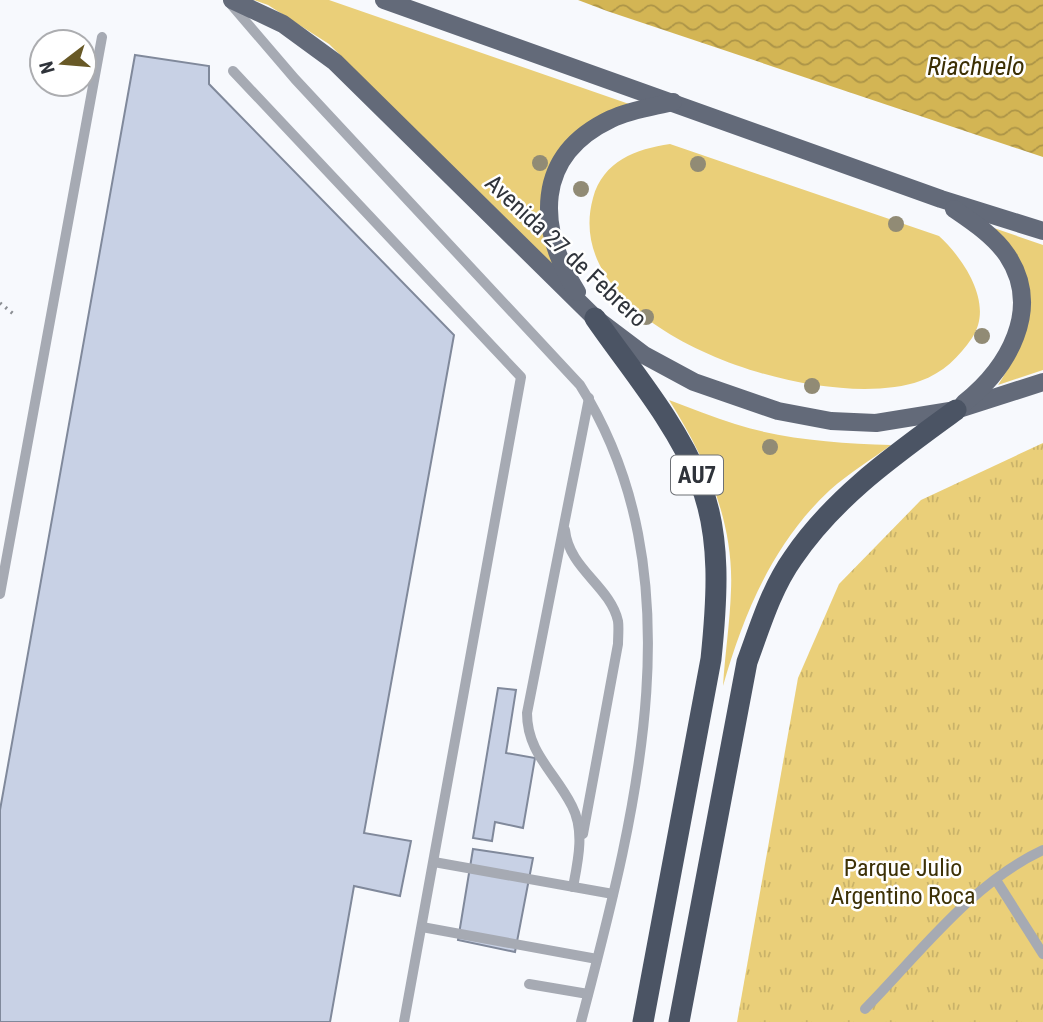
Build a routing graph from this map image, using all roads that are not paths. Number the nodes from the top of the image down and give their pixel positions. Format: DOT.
graph roads {
  1 [pos="227,0"];
  2 [pos="232,0"];
  3 [pos="384,0"];
  4 [pos="102,37"];
  5 [pos="233,71"];
  6 [pos="673,102"];
  7 [pos="941,199"];
  8 [pos="1043,231"];
  9 [pos="595,318"];
  10 [pos="1043,382"];
  11 [pos="589,398"];
  12 [pos="956,410"];
  13 [pos="565,520"];
  14 [pos="0,594"];
  15 [pos="1043,850"];
  16 [pos="579,855"];
  17 [pos="433,862"];
  18 [pos="996,880"];
  19 [pos="573,887"];
  20 [pos="613,894"];
  21 [pos="422,927"];
  22 [pos="1043,954"];
  23 [pos="597,959"];
  24 [pos="528,984"];
  25 [pos="588,994"];
  26 [pos="865,1009"];
  27 [pos="404,1022"];
  28 [pos="581,1022"];
  29 [pos="643,1022"];
  30 [pos="679,1022"];
  1 -- 11 [label="lane"];
  2 -- 9 [label="main road, Avenida 27 de Febrero"];
  3 -- 6 [label="main road"];
  4 -- 14 [label="lane"];
  5 -- 17 [label="lane"];
  6 -- 7 [label="main road"];
  6 -- 9 [label="main road"];
  7 -- 8 [label="main road"];
  7 -- 12 [label="main road"];
  9 -- 12 [label="main road, Avenida 27 de Febrero"];
  9 -- 29 [label="highway, AU7"];
  10 -- 12 [label="main road, Avenida 27 de Febrero"];
  11 -- 13 [label="lane"];
  11 -- 20 [label="lane"];
  12 -- 30 [label="highway"];
  13 -- 16 [label="lane"];
  13 -- 16 [label="lane"];
  15 -- 18 [label="lane"];
  16 -- 19 [label="lane"];
  17 -- 19 [label="lane"];
  17 -- 21 [label="lane"];
  18 -- 22 [label="lane"];
  18 -- 26 [label="lane"];
  19 -- 20 [label="lane"];
  20 -- 23 [label="lane"];
  21 -- 23 [label="lane"];
  21 -- 27 [label="lane"];
  23 -- 25 [label="lane"];
  24 -- 25 [label="lane"];
  25 -- 28 [label="lane"];
}
